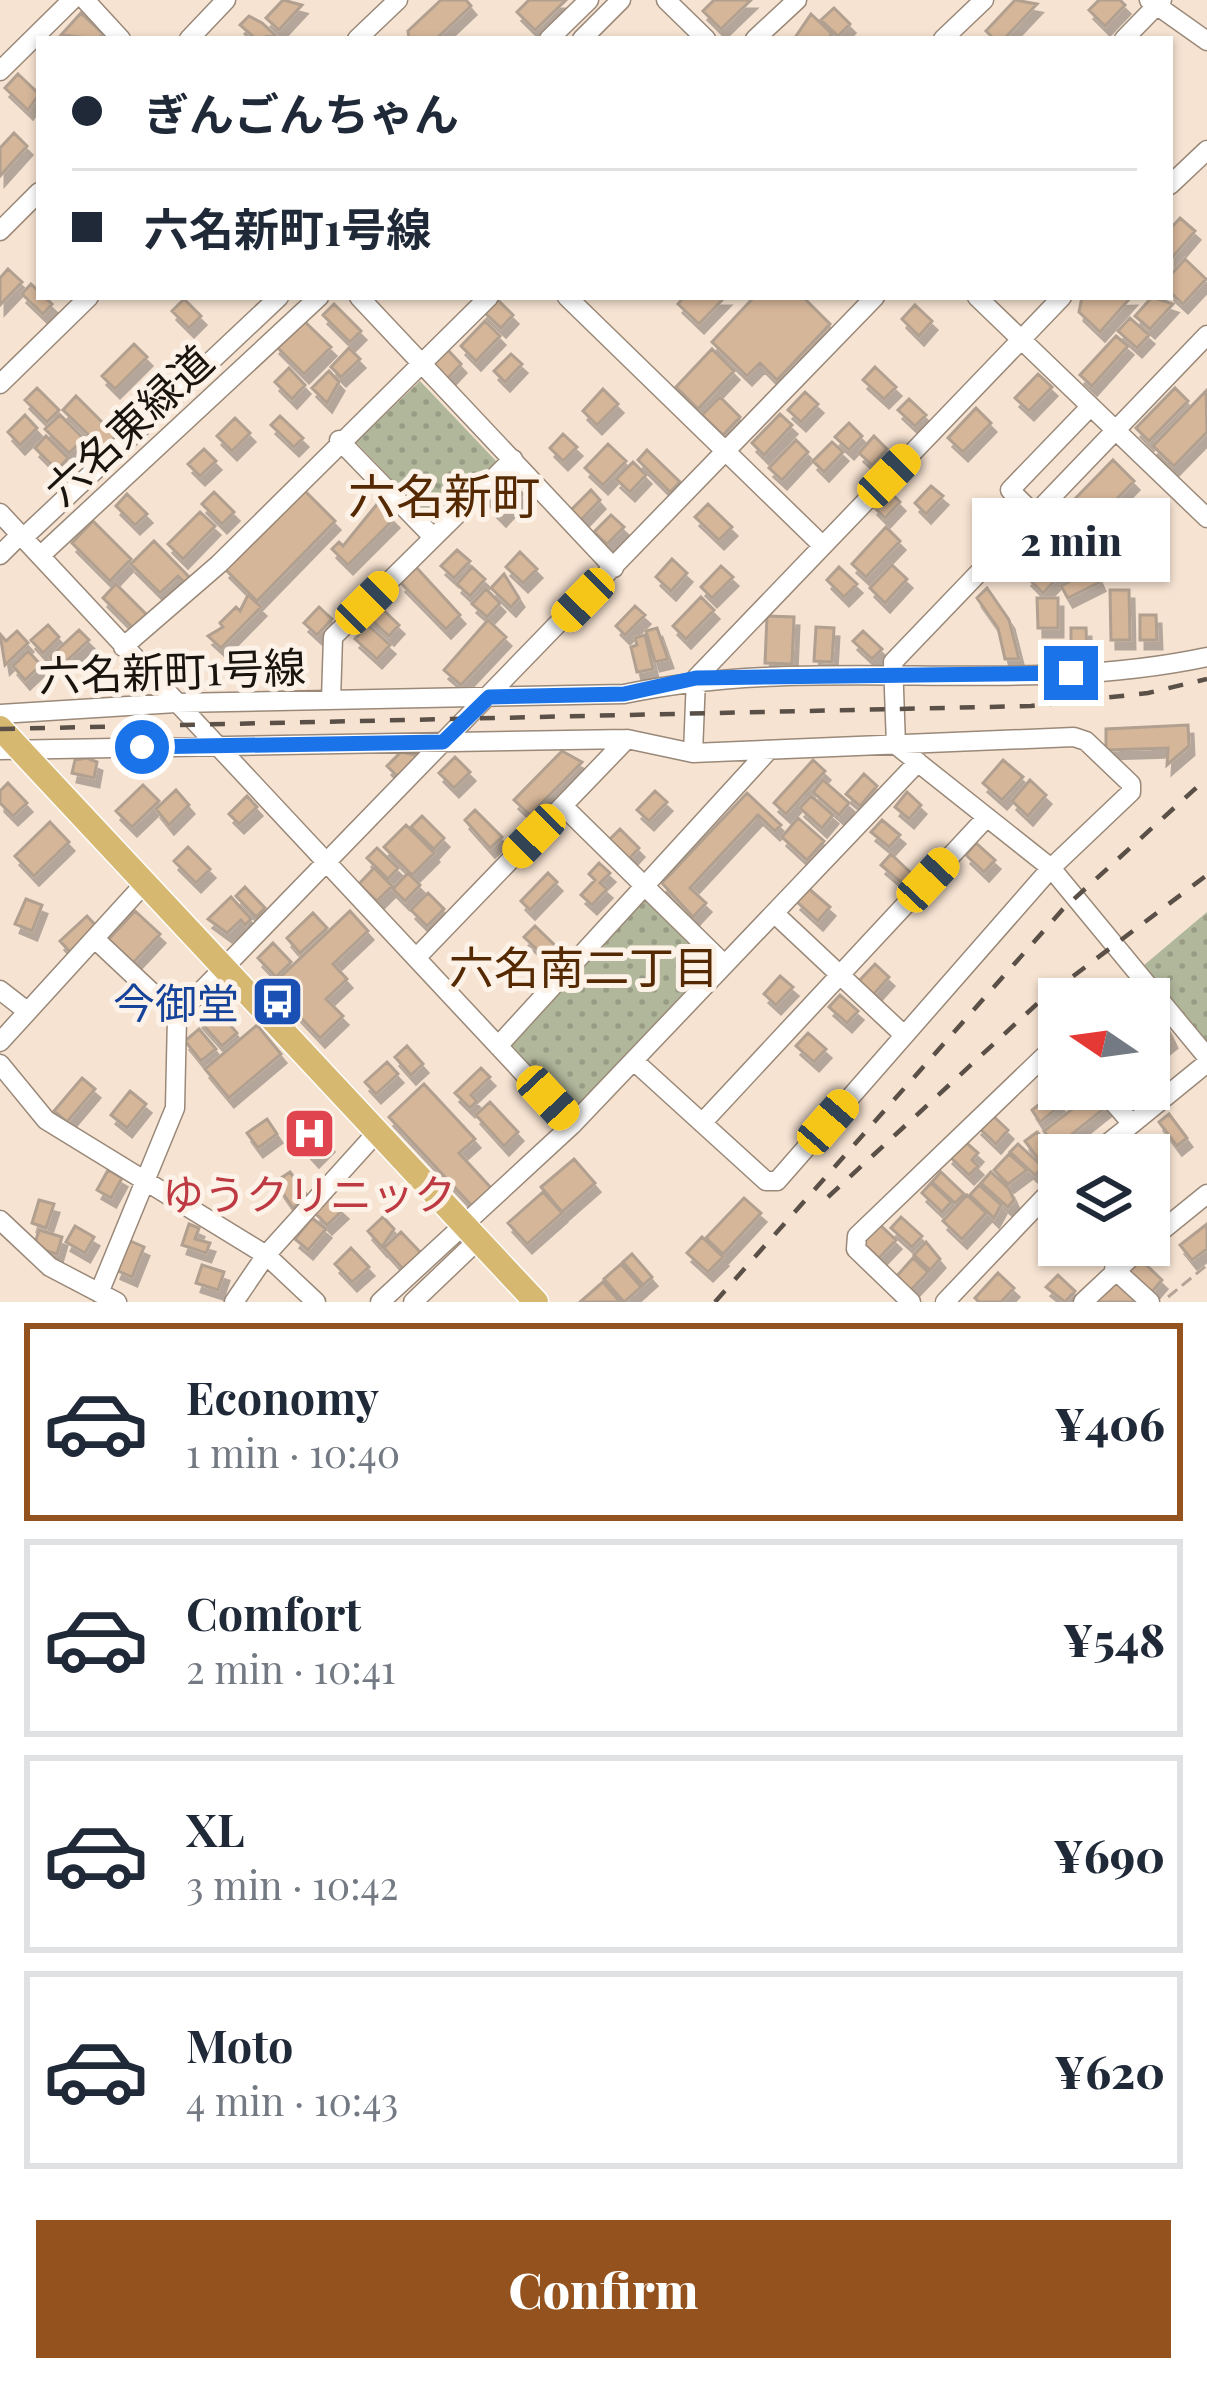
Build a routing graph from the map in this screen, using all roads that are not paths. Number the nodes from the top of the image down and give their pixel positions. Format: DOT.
graph roads {
  1 [pos="72,0"];
  2 [pos="85,0"];
  3 [pos="226,0"];
  4 [pos="398,0"];
  5 [pos="589,0"];
  6 [pos="622,0"];
  7 [pos="666,0"];
  8 [pos="797,0"];
  9 [pos="984,0"];
  10 [pos="1156,2"];
  11 [pos="118,36"];
  12 [pos="191,36"];
  13 [pos="360,36"];
  14 [pos="551,36"];
  15 [pos="585,36"];
  16 [pos="703,36"];
  17 [pos="758,36"];
  18 [pos="946,36"];
  19 [pos="1127,36"];
  20 [pos="1207,41"];
  21 [pos="0,71"];
  22 [pos="1207,150"];
  23 [pos="1173,182"];
  24 [pos="36,194"];
  25 [pos="3,221"];
  26 [pos="86,300"];
  27 [pos="276,300"];
  28 [pos="316,300"];
  29 [pos="362,300"];
  30 [pos="486,300"];
  31 [pos="570,300"];
  32 [pos="872,300"];
  33 [pos="980,300"];
  34 [pos="1059,300"];
  35 [pos="1207,335"];
  36 [pos="1022,339"];
  37 [pos="418,365"];
  38 [pos="0,384"];
  39 [pos="1090,406"];
  40 [pos="1114,430"];
  41 [pos="339,440"];
  42 [pos="724,452"];
  43 [pos="513,459"];
  44 [pos="0,513"];
  45 [pos="1034,514"];
  46 [pos="1207,518"];
  47 [pos="22,536"];
  48 [pos="434,537"];
  49 [pos="822,544"];
  50 [pos="0,555"];
  51 [pos="40,556"];
  52 [pos="614,568"];
  53 [pos="123,647"];
  54 [pos="1207,657"];
  55 [pos="894,677"];
  56 [pos="696,678"];
  57 [pos="489,697"];
  58 [pos="331,700"];
  59 [pos="176,703"];
  60 [pos="0,714"];
  61 [pos="0,728"];
  62 [pos="627,740"];
  63 [pos="443,742"];
  64 [pos="896,745"];
  65 [pos="222,746"];
  66 [pos="11,750"];
  67 [pos="769,751"];
  68 [pos="693,753"];
  69 [pos="918,762"];
  70 [pos="563,806"];
  71 [pos="987,817"];
  72 [pos="324,861"];
  73 [pos="1051,868"];
  74 [pos="145,883"];
  75 [pos="644,886"];
  76 [pos="774,914"];
  77 [pos="95,939"];
  78 [pos="416,958"];
  79 [pos="724,964"];
  80 [pos="221,969"];
  81 [pos="840,975"];
  82 [pos="0,990"];
  83 [pos="27,1011"];
  84 [pos="177,1016"];
  85 [pos="904,1034"];
  86 [pos="0,1042"];
  87 [pos="499,1046"];
  88 [pos="1207,1060"];
  89 [pos="634,1061"];
  90 [pos="1038,1062"];
  91 [pos="0,1064"];
  92 [pos="1120,1110"];
  93 [pos="702,1123"];
  94 [pos="1132,1124"];
  95 [pos="572,1125"];
  96 [pos="379,1130"];
  97 [pos="1119,1134"];
  98 [pos="145,1178"];
  99 [pos="1207,1194"];
  100 [pos="1038,1205"];
  101 [pos="0,1220"];
  102 [pos="1170,1224"];
  103 [pos="472,1232"];
  104 [pos="266,1256"];
  105 [pos="1118,1266"];
  106 [pos="1114,1269"];
  107 [pos="108,1297"];
  108 [pos="234,1302"];
  109 [pos="316,1302"];
  110 [pos="380,1302"];
  111 [pos="412,1302"];
  112 [pos="536,1302"];
  113 [pos="911,1302"];
  114 [pos="945,1302"];
  115 [pos="1083,1302"];
  116 [pos="1150,1302"];
  1 -- 21 [label="street"];
  2 -- 11 [label="street"];
  3 -- 12 [label="street"];
  4 -- 13 [label="street"];
  5 -- 14 [label="street"];
  6 -- 15 [label="street"];
  7 -- 16 [label="street"];
  8 -- 17 [label="street"];
  9 -- 18 [label="street"];
  10 -- 19 [label="street"];
  10 -- 20 [label="street"];
  22 -- 23 [label="street"];
  24 -- 25 [label="street"];
  26 -- 38 [label="street"];
  27 -- 47 [label="street, 六名東緑道"];
  28 -- 51 [label="street, 六名東緑道"];
  29 -- 37 [label="street"];
  30 -- 37 [label="street"];
  31 -- 42 [label="street"];
  32 -- 42 [label="street"];
  33 -- 36 [label="street"];
  34 -- 36 [label="street"];
  35 -- 40 [label="street"];
  36 -- 39 [label="street"];
  36 -- 49 [label="street"];
  37 -- 41 [label="street"];
  37 -- 43 [label="street"];
  39 -- 40 [label="street"];
  39 -- 45 [label="street"];
  40 -- 45 [label="street"];
  40 -- 46 [label="street"];
  41 -- 48 [label="street"];
  41 -- 53 [label="street"];
  42 -- 49 [label="street"];
  42 -- 52 [label="street"];
  43 -- 48 [label="street"];
  43 -- 52 [label="street"];
  44 -- 47 [label="street"];
  45 -- 55 [label="street"];
  47 -- 50 [label="street, 六名東緑道"];
  47 -- 51 [label="street"];
  48 -- 58 [label="street"];
  49 -- 56 [label="street"];
  51 -- 53 [label="street"];
  52 -- 57 [label="street"];
  53 -- 59 [label="street"];
  54 -- 55 [label="street, 六名新町1号線"];
  55 -- 56 [label="street, 六名新町1号線"];
  55 -- 64 [label="street"];
  56 -- 57 [label="street, 六名新町1号線"];
  56 -- 68 [label="street"];
  57 -- 58 [label="street, 六名新町1号線"];
  57 -- 63 [label="street"];
  58 -- 59 [label="street, 六名新町1号線"];
  59 -- 60 [label="street, 六名新町1号線"];
  59 -- 65 [label="street"];
  61 -- 66 [label="main road"];
  62 -- 63 [label="street"];
  62 -- 68 [label="street"];
  62 -- 70 [label="street"];
  63 -- 65 [label="street"];
  63 -- 72 [label="street"];
  64 -- 67 [label="street"];
  64 -- 69 [label="street"];
  64 -- 73 [label="street"];
  65 -- 66 [label="street"];
  65 -- 72 [label="street"];
  66 -- 74 [label="main road"];
  67 -- 68 [label="street"];
  67 -- 75 [label="street"];
  69 -- 71 [label="street"];
  69 -- 76 [label="street"];
  70 -- 75 [label="street"];
  70 -- 78 [label="street"];
  71 -- 73 [label="street"];
  71 -- 81 [label="street"];
  72 -- 78 [label="street"];
  72 -- 80 [label="street"];
  73 -- 85 [label="street"];
  73 -- 88 [label="street"];
  74 -- 77 [label="street"];
  74 -- 80 [label="main road"];
  75 -- 79 [label="street"];
  75 -- 87 [label="street"];
  76 -- 79 [label="street"];
  76 -- 81 [label="street"];
  77 -- 83 [label="street"];
  77 -- 84 [label="street"];
  78 -- 87 [label="street"];
  79 -- 89 [label="street"];
  80 -- 84 [label="street"];
  80 -- 96 [label="main road"];
  81 -- 85 [label="street"];
  81 -- 93 [label="street"];
  82 -- 83 [label="street"];
  83 -- 86 [label="street"];
  84 -- 98 [label="street"];
  85 -- 93 [label="street"];
  87 -- 95 [label="street"];
  88 -- 94 [label="street"];
  89 -- 93 [label="street"];
  89 -- 95 [label="street"];
  90 -- 113 [label="street"];
  91 -- 98 [label="street"];
  92 -- 94 [label="street"];
  94 -- 97 [label="street"];
  95 -- 103 [label="street"];
  96 -- 103 [label="main road"];
  96 -- 104 [label="street"];
  98 -- 104 [label="street"];
  98 -- 107 [label="street"];
  99 -- 102 [label="street"];
  100 -- 114 [label="street"];
  101 -- 107 [label="street"];
  103 -- 110 [label="street"];
  103 -- 111 [label="street"];
  103 -- 112 [label="main road"];
  104 -- 108 [label="street"];
  104 -- 109 [label="street"];
  105 -- 106 [label="street"];
  106 -- 115 [label="street"];
  106 -- 116 [label="street"];
}
